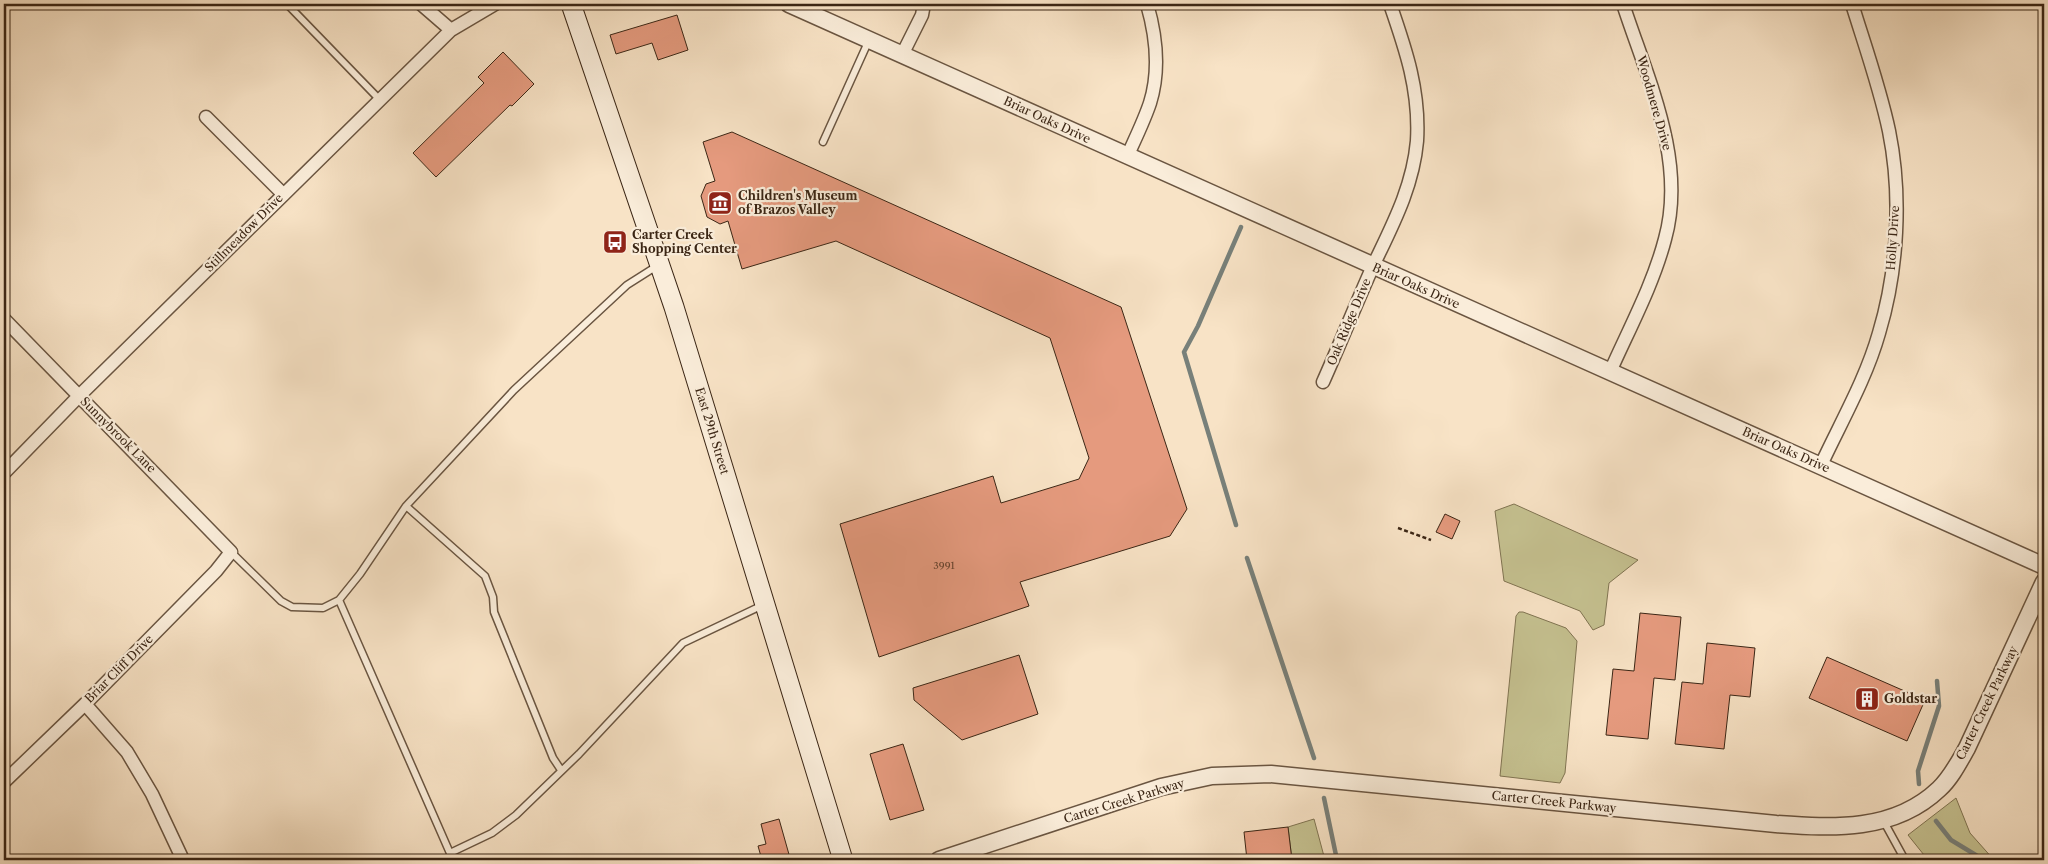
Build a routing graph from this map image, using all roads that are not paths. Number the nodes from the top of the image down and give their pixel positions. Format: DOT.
graph roads {
  1 [pos="287,4"];
  2 [pos="421,4"];
  3 [pos="495,4"];
  4 [pos="571,4"];
  5 [pos="789,4"];
  6 [pos="924,4"];
  7 [pos="1147,4"];
  8 [pos="1390,4"];
  9 [pos="1623,4"];
  10 [pos="1852,4"];
  11 [pos="451,30"];
  12 [pos="870,39"];
  13 [pos="903,54"];
  14 [pos="380,100"];
  15 [pos="206,117"];
  16 [pos="823,142"];
  17 [pos="1127,157"];
  18 [pos="284,194"];
  19 [pos="658,266"];
  20 [pos="1373,266"];
  21 [pos="4,320"];
  22 [pos="1610,372"];
  23 [pos="1323,382"];
  24 [pos="79,396"];
  25 [pos="1821,465"];
  26 [pos="4,473"];
  27 [pos="406,506"];
  28 [pos="231,552"];
  29 [pos="2044,566"];
  30 [pos="2044,582"];
  31 [pos="339,600"];
  32 [pos="765,604"];
  33 [pos="85,704"];
  34 [pos="561,770"];
  35 [pos="4,782"];
  36 [pos="1883,820"];
  37 [pos="450,853"];
  38 [pos="183,860"];
  39 [pos="453,860"];
  40 [pos="843,860"];
  41 [pos="939,860"];
  42 [pos="1905,860"];
  1 -- 14 [label="lane"];
  2 -- 11 [label="street"];
  3 -- 11 [label="street, Stillmeadow Drive"];
  4 -- 19 [label="main road, East 29th Street"];
  5 -- 12 [label="street, Briar Oaks Drive"];
  6 -- 13 [label="street"];
  7 -- 17 [label="street"];
  8 -- 20 [label="street, Oak Ridge Drive"];
  9 -- 22 [label="street, Woodmere Drive"];
  10 -- 25 [label="street, Holly Drive"];
  11 -- 14 [label="street, Stillmeadow Drive"];
  12 -- 13 [label="street, Briar Oaks Drive"];
  12 -- 16 [label="lane"];
  13 -- 17 [label="street, Briar Oaks Drive"];
  14 -- 18 [label="street, Stillmeadow Drive"];
  15 -- 18 [label="street"];
  17 -- 20 [label="street, Briar Oaks Drive"];
  18 -- 24 [label="street, Stillmeadow Drive"];
  19 -- 27 [label="lane"];
  19 -- 32 [label="main road, East 29th Street"];
  20 -- 22 [label="street, Briar Oaks Drive"];
  20 -- 23 [label="street, Oak Ridge Drive"];
  21 -- 24 [label="street, Sunnybrook Lane"];
  22 -- 25 [label="street, Briar Oaks Drive"];
  24 -- 26 [label="street, Stillmeadow Drive"];
  24 -- 28 [label="street, Sunnybrook Lane"];
  25 -- 29 [label="street, Briar Oaks Drive"];
  27 -- 31 [label="lane"];
  27 -- 34 [label="lane"];
  28 -- 31 [label="lane"];
  28 -- 33 [label="street, Briar Cliff Drive"];
  30 -- 36 [label="street, Carter Creek Parkway"];
  31 -- 37 [label="lane"];
  32 -- 34 [label="lane"];
  32 -- 40 [label="main road, East 29th Street"];
  33 -- 35 [label="street, Briar Cliff Drive"];
  33 -- 38 [label="street"];
  34 -- 37 [label="lane"];
  36 -- 41 [label="street, Carter Creek Parkway"];
  36 -- 42 [label="lane"];
  37 -- 39 [label="lane"];
}
